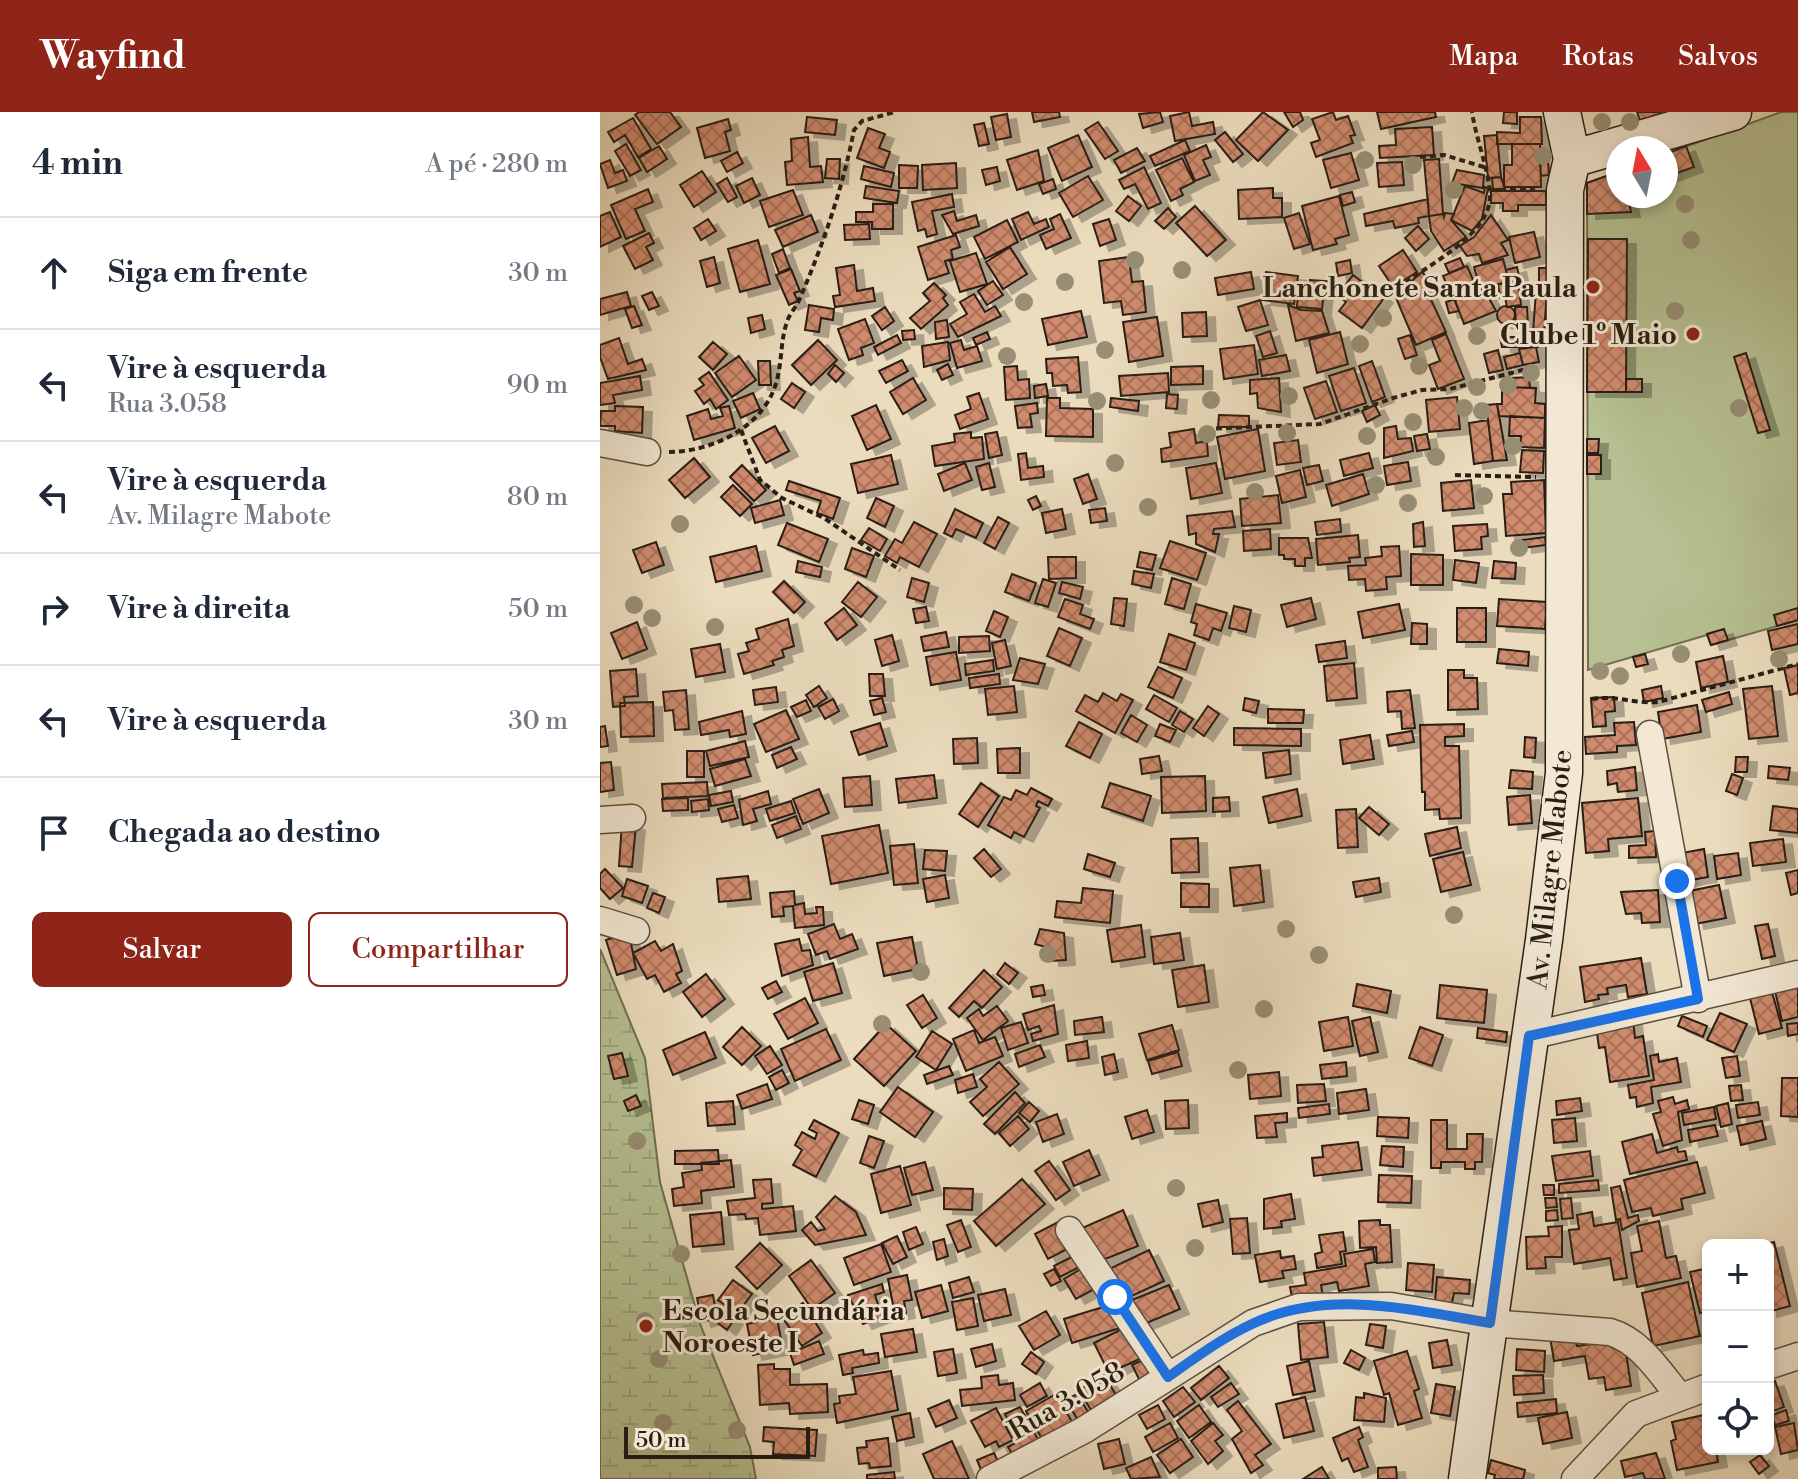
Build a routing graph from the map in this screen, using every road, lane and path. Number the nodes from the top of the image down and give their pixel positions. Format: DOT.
graph roads {
  1 [pos="895,112"];
  2 [pos="1472,112"];
  3 [pos="1562,112"];
  4 [pos="1733,112"];
  5 [pos="1410,158"];
  6 [pos="1484,167"];
  7 [pos="1568,175"];
  8 [pos="1490,190"];
  9 [pos="1390,295"];
  10 [pos="1564,360"];
  11 [pos="1206,429"];
  12 [pos="741,430"];
  13 [pos="600,443"];
  14 [pos="647,452"];
  15 [pos="1455,475"];
  16 [pos="1562,478"];
  17 [pos="900,570"];
  18 [pos="1798,664"];
  19 [pos="1562,704"];
  20 [pos="1650,734"];
  21 [pos="632,818"];
  22 [pos="600,820"];
  23 [pos="600,920"];
  24 [pos="636,931"];
  25 [pos="1798,974"];
  26 [pos="1698,999"];
  27 [pos="1529,1036"];
  28 [pos="1069,1230"];
  29 [pos="1490,1323"];
  30 [pos="1798,1356"];
  31 [pos="1774,1364"];
  32 [pos="1168,1377"];
  33 [pos="1702,1389"];
  34 [pos="1680,1397"];
  35 [pos="990,1479"];
  36 [pos="1467,1479"];
  37 [pos="1575,1479"];
  1 -- 12 [label="path"];
  2 -- 6 [label="path"];
  3 -- 7 [label="street, Av. Milagre Mabote"];
  4 -- 7 [label="street"];
  5 -- 6 [label="path"];
  6 -- 8 [label="path"];
  7 -- 8 [label="path"];
  7 -- 10 [label="street, Av. Milagre Mabote"];
  8 -- 9 [label="path"];
  10 -- 11 [label="path"];
  10 -- 16 [label="street, Av. Milagre Mabote"];
  12 -- 14 [label="path"];
  12 -- 17 [label="path"];
  13 -- 14 [label="street"];
  15 -- 16 [label="path"];
  16 -- 19 [label="street, Av. Milagre Mabote"];
  18 -- 19 [label="path"];
  19 -- 27 [label="street, Av. Milagre Mabote"];
  20 -- 26 [label="street"];
  21 -- 22 [label="street"];
  23 -- 24 [label="street"];
  25 -- 26 [label="street"];
  26 -- 27 [label="street"];
  27 -- 29 [label="street, Av. Milagre Mabote"];
  28 -- 32 [label="street"];
  29 -- 32 [label="street, Rua 3.058"];
  29 -- 34 [label="street, Rua 3.058"];
  29 -- 36 [label="street, Av. Milagre Mabote"];
  30 -- 31 [label="street"];
  32 -- 35 [label="street, Rua 3.058"];
  33 -- 34 [label="street"];
  34 -- 37 [label="street"];
}
